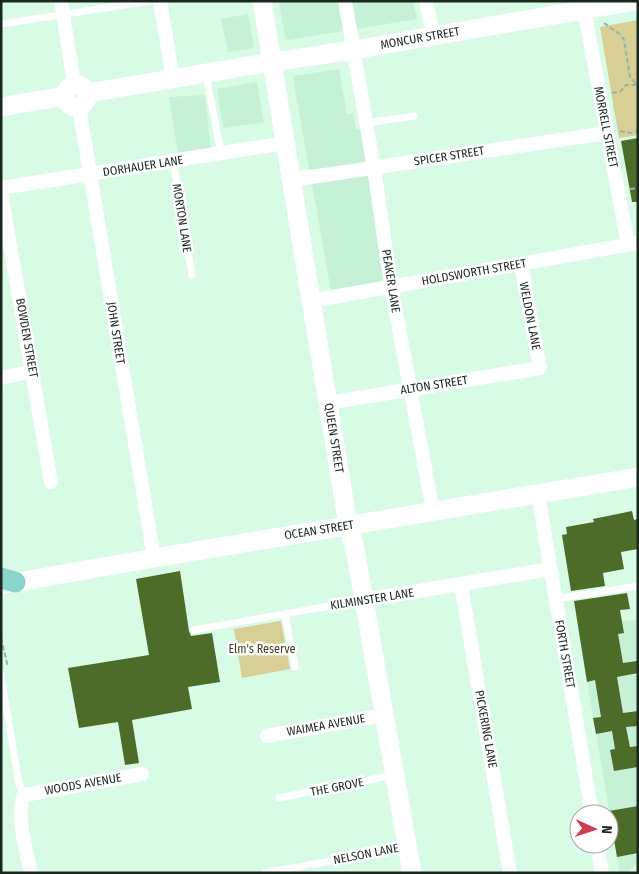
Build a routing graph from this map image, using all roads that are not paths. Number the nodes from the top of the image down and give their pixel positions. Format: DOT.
graph roads {
  1 [pos="150,1"];
  2 [pos="160,1"];
  3 [pos="262,1"];
  4 [pos="345,1"];
  5 [pos="426,1"];
  6 [pos="635,1"];
  7 [pos="62,8"];
  8 [pos="584,9"];
  9 [pos="1,24"];
  10 [pos="433,35"];
  11 [pos="353,50"];
  12 [pos="272,62"];
  13 [pos="206,74"];
  14 [pos="172,79"];
  15 [pos="76,95"];
  16 [pos="1,107"];
  17 [pos="416,116"];
  18 [pos="365,123"];
  19 [pos="607,133"];
  20 [pos="285,143"];
  21 [pos="221,153"];
  22 [pos="173,161"];
  23 [pos="374,168"];
  24 [pos="89,175"];
  25 [pos="291,180"];
  26 [pos="1,188"];
  27 [pos="1,193"];
  28 [pos="633,244"];
  29 [pos="521,264"];
  30 [pos="192,275"];
  31 [pos="391,286"];
  32 [pos="311,301"];
  33 [pos="540,368"];
  34 [pos="33,371"];
  35 [pos="1,378"];
  36 [pos="411,389"];
  37 [pos="328,403"];
  38 [pos="638,477"];
  39 [pos="51,482"];
  40 [pos="538,494"];
  41 [pos="433,512"];
  42 [pos="348,526"];
  43 [pos="154,558"];
  44 [pos="550,569"];
  45 [pos="6,582"];
  46 [pos="461,584"];
  47 [pos="638,586"];
  48 [pos="364,600"];
  49 [pos="556,600"];
  50 [pos="285,614"];
  51 [pos="194,630"];
  52 [pos="295,667"];
  53 [pos="1,674"];
  54 [pos="384,715"];
  55 [pos="267,736"];
  56 [pos="142,774"];
  57 [pos="394,775"];
  58 [pos="24,795"];
  59 [pos="279,798"];
  60 [pos="590,804"];
  61 [pos="407,846"];
  62 [pos="599,854"];
  63 [pos="31,873"];
  64 [pos="266,873"];
  65 [pos="412,873"];
  66 [pos="510,873"];
  67 [pos="602,873"];
  1 -- 7 [label="lane"];
  2 -- 14 [label="street"];
  3 -- 12 [label="street, QUEEN STREET"];
  4 -- 11 [label="street, PEAKER LANE"];
  5 -- 10 [label="street"];
  6 -- 8 [label="street, MONCUR STREET"];
  7 -- 9 [label="lane"];
  7 -- 15 [label="street, JOHN STREET"];
  8 -- 10 [label="street, MONCUR STREET"];
  8 -- 19 [label="street, MORRELL STREET"];
  10 -- 11 [label="street, MONCUR STREET"];
  11 -- 12 [label="street, MONCUR STREET"];
  11 -- 18 [label="street, PEAKER LANE"];
  12 -- 13 [label="street, MONCUR STREET"];
  12 -- 20 [label="street, QUEEN STREET"];
  13 -- 14 [label="street, MONCUR STREET"];
  13 -- 21 [label="lane"];
  14 -- 15 [label="street, MONCUR STREET"];
  15 -- 16 [label="street, MONCUR STREET"];
  15 -- 24 [label="street, JOHN STREET"];
  17 -- 18 [label="lane"];
  18 -- 23 [label="street, PEAKER LANE"];
  19 -- 23 [label="street, SPICER STREET"];
  19 -- 28 [label="street, MORRELL STREET"];
  20 -- 21 [label="street, DORHAUER LANE"];
  20 -- 25 [label="street, QUEEN STREET"];
  21 -- 22 [label="street, DORHAUER LANE"];
  22 -- 24 [label="street, DORHAUER LANE"];
  22 -- 30 [label="lane, MORTON LANE"];
  23 -- 25 [label="street, SPICER STREET"];
  23 -- 31 [label="street, PEAKER LANE"];
  24 -- 26 [label="street, DORHAUER LANE"];
  24 -- 43 [label="street, JOHN STREET"];
  25 -- 32 [label="street, QUEEN STREET"];
  27 -- 34 [label="street, BOWDEN STREET"];
  28 -- 29 [label="street, HOLDSWORTH STREET"];
  29 -- 31 [label="street, HOLDSWORTH STREET"];
  29 -- 33 [label="street, WELDON LANE"];
  31 -- 32 [label="street, HOLDSWORTH STREET"];
  31 -- 36 [label="street, PEAKER LANE"];
  32 -- 37 [label="street, QUEEN STREET"];
  33 -- 36 [label="street, ALTON STREET"];
  34 -- 35 [label="street"];
  34 -- 39 [label="street, BOWDEN STREET"];
  36 -- 37 [label="street, ALTON STREET"];
  36 -- 41 [label="street, PEAKER LANE"];
  37 -- 42 [label="street, QUEEN STREET"];
  38 -- 40 [label="street, OCEAN STREET"];
  40 -- 41 [label="street, OCEAN STREET"];
  40 -- 44 [label="street, FORTH STREET"];
  41 -- 42 [label="street, OCEAN STREET"];
  42 -- 43 [label="street, OCEAN STREET"];
  42 -- 48 [label="street, QUEEN STREET"];
  43 -- 45 [label="street, OCEAN STREET"];
  44 -- 46 [label="street, KILMINSTER LANE"];
  44 -- 49 [label="street, FORTH STREET"];
  46 -- 48 [label="street, KILMINSTER LANE"];
  46 -- 66 [label="street, PICKERING LANE"];
  47 -- 49 [label="lane"];
  48 -- 50 [label="lane, KILMINSTER LANE"];
  48 -- 54 [label="street, QUEEN STREET"];
  49 -- 60 [label="street, FORTH STREET"];
  50 -- 51 [label="lane, KILMINSTER LANE"];
  50 -- 52 [label="lane"];
  53 -- 58 [label="lane"];
  54 -- 55 [label="street, WAIMEA AVENUE"];
  54 -- 57 [label="street, QUEEN STREET"];
  56 -- 58 [label="street, WOODS AVENUE"];
  57 -- 59 [label="lane, THE GROVE"];
  57 -- 61 [label="street, QUEEN STREET"];
  58 -- 63 [label="street"];
  61 -- 64 [label="lane, NELSON LANE"];
  61 -- 65 [label="street, QUEEN STREET"];
  62 -- 67 [label="street"];
}
